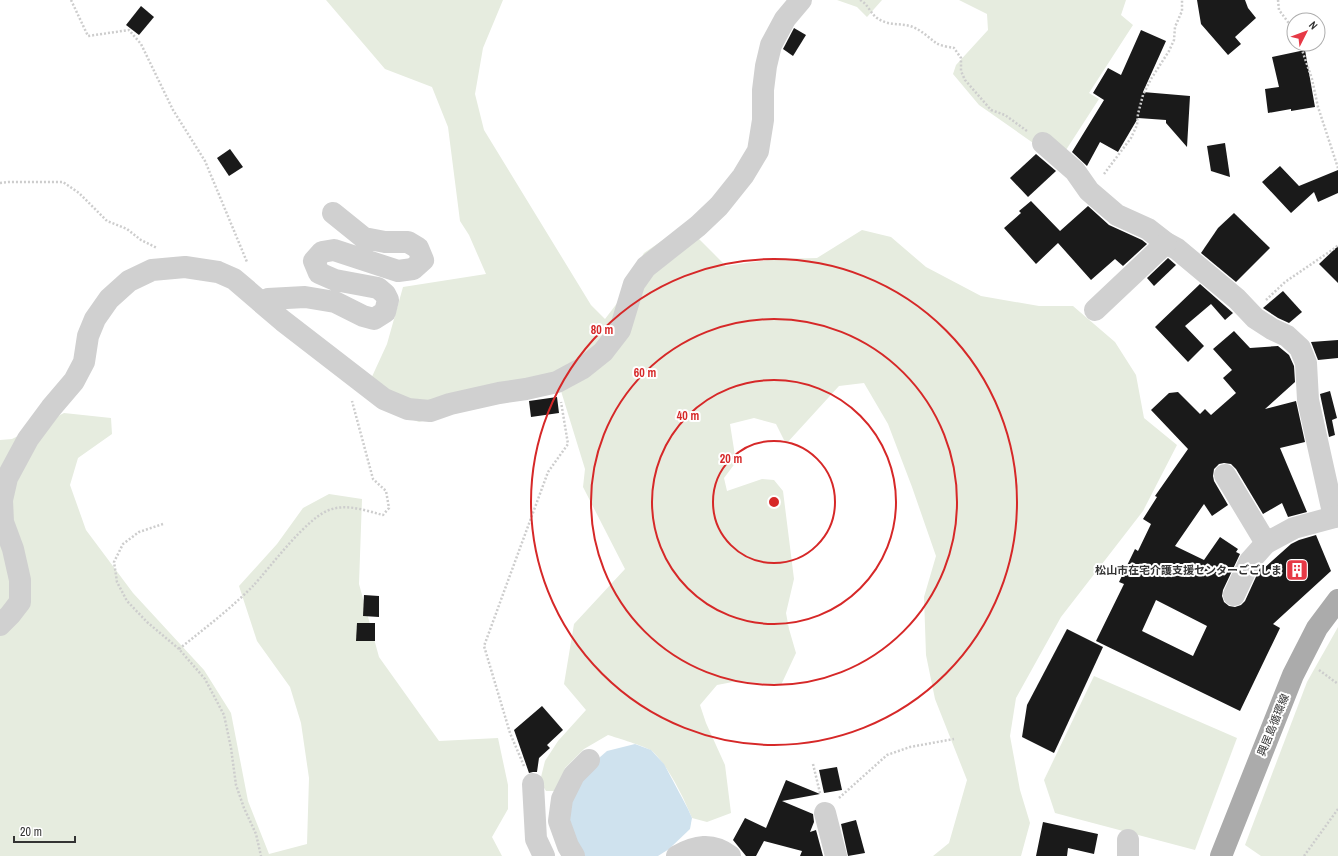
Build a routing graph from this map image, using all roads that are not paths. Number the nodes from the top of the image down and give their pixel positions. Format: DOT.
graph roads {
  1 [pos="802,0"];
  2 [pos="1043,143"];
  3 [pos="333,213"];
  4 [pos="1166,243"];
  5 [pos="254,296"];
  6 [pos="1095,310"];
  7 [pos="1224,476"];
  8 [pos="1336,517"];
  9 [pos="1266,543"];
  10 [pos="1234,594"];
  11 [pos="1338,600"];
  12 [pos="0,625"];
  13 [pos="589,760"];
  14 [pos="533,784"];
  15 [pos="825,813"];
  16 [pos="544,856"];
  17 [pos="574,856"];
  18 [pos="677,856"];
  19 [pos="730,856"];
  20 [pos="836,856"];
  21 [pos="1221,856"];
  1 -- 5 [label="street"];
  2 -- 4 [label="street"];
  3 -- 5 [label="street"];
  4 -- 6 [label="street"];
  4 -- 8 [label="street"];
  5 -- 12 [label="street"];
  7 -- 9 [label="street"];
  8 -- 9 [label="street"];
  9 -- 10 [label="street"];
  11 -- 21 [label="main road, 興居島循環線"];
  13 -- 17 [label="street"];
  14 -- 16 [label="street"];
  15 -- 20 [label="street"];
  18 -- 19 [label="street"];
}
